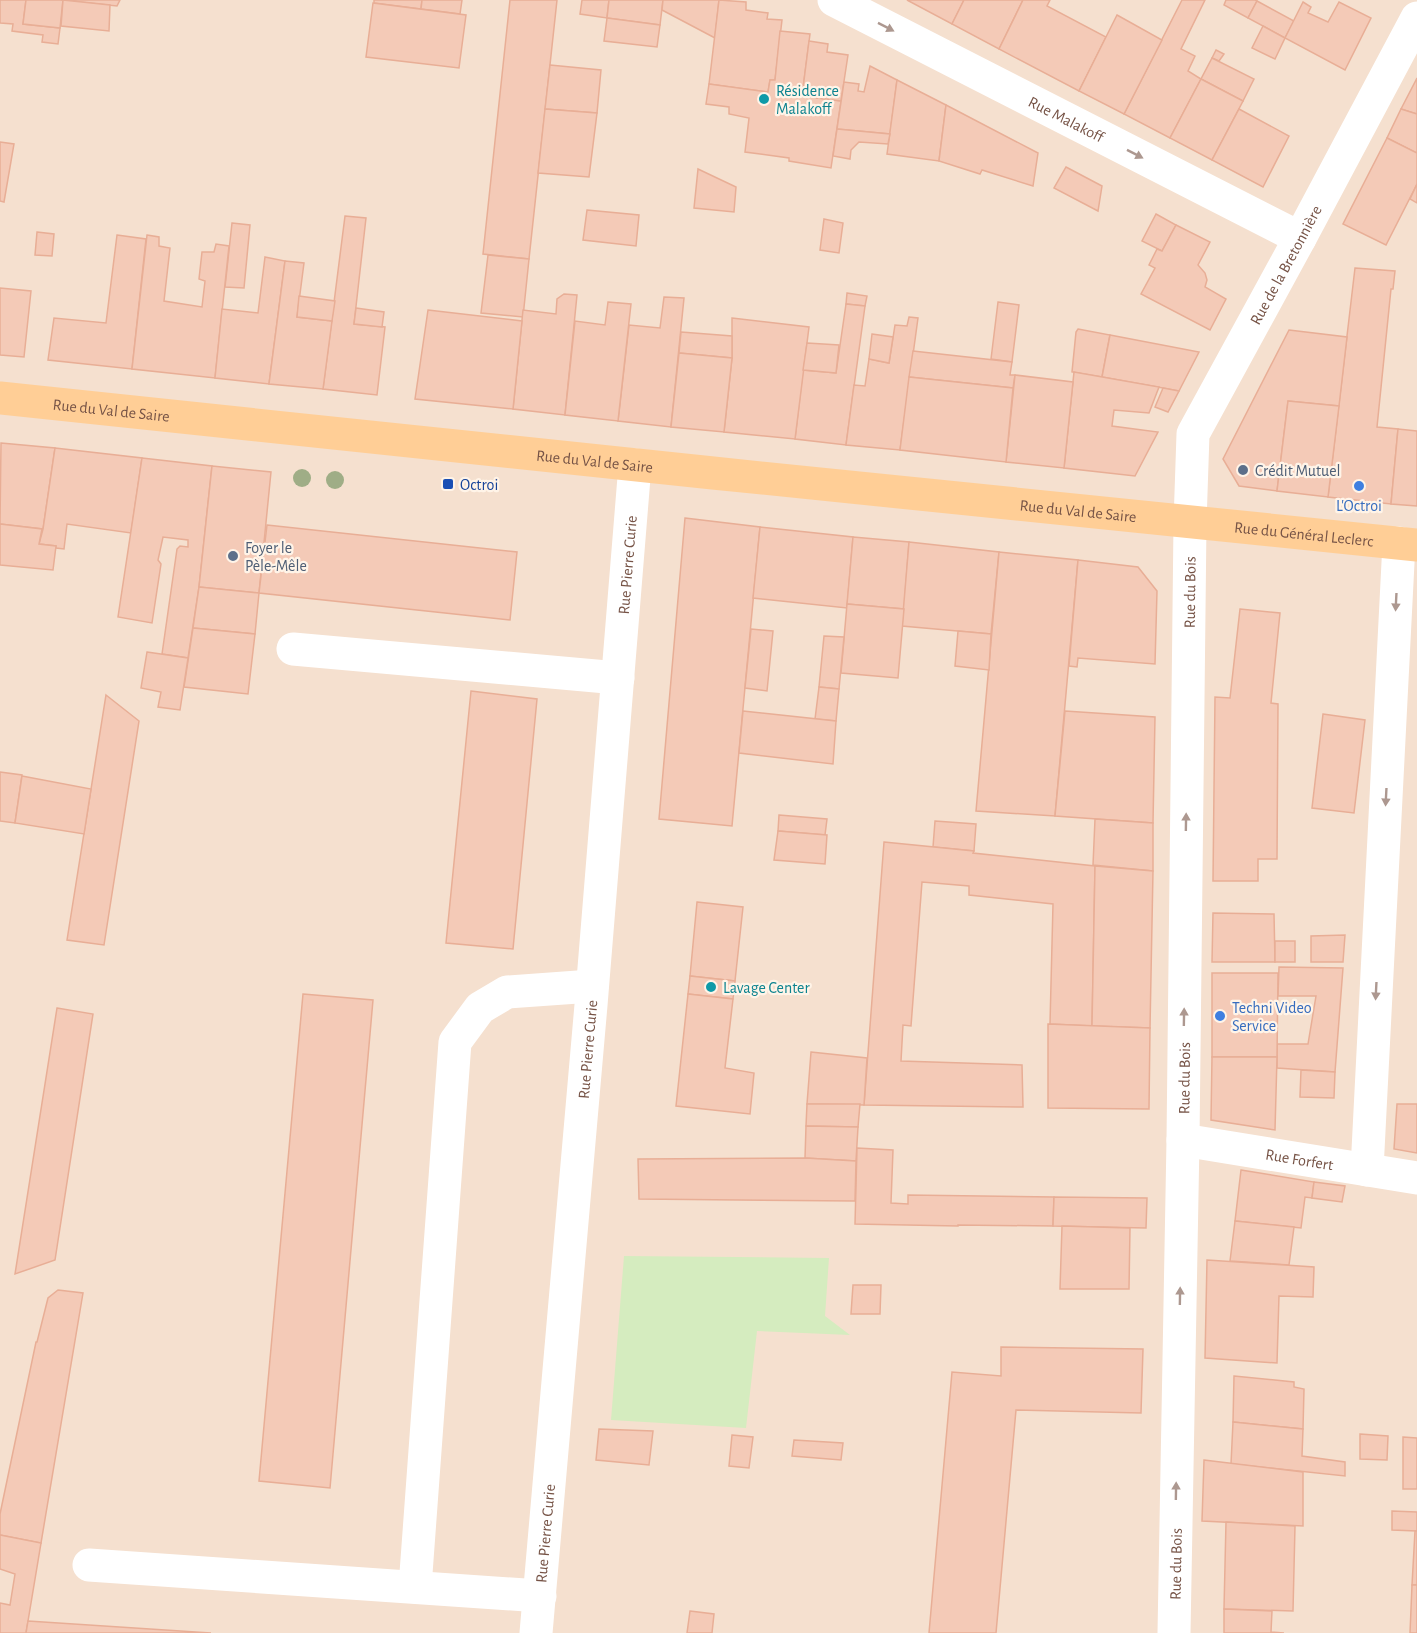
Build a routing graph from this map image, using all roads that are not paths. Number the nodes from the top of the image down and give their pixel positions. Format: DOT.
graph roads {
  1 [pos="834,0"];
  2 [pos="1417,18"];
  3 [pos="1300,238"];
  4 [pos="0,398"];
  5 [pos="635,465"];
  6 [pos="1190,523"];
  7 [pos="1408,544"];
  8 [pos="293,649"];
  9 [pos="618,678"];
  10 [pos="592,986"];
  11 [pos="1183,1140"];
  12 [pos="1367,1170"];
  13 [pos="1417,1178"];
  14 [pos="89,1565"];
  15 [pos="415,1587"];
  16 [pos="540,1596"];
  17 [pos="536,1633"];
  18 [pos="1174,1633"];
  1 -- 3 [label="street, Rue Malakoff, one-way"];
  2 -- 3 [label="street, Rue de la Bretonnière"];
  3 -- 6 [label="street, Rue de la Bretonnière"];
  4 -- 5 [label="main road, Rue du Val de Saire"];
  5 -- 6 [label="main road, Rue du Val de Saire"];
  5 -- 9 [label="street, Rue Pierre Curie"];
  6 -- 7 [label="main road, Rue du Général Leclerc"];
  11 -- 6 [label="street, Rue du Bois, one-way"];
  7 -- 12 [label="street, one-way"];
  8 -- 9 [label="street"];
  9 -- 10 [label="street, Rue Pierre Curie"];
  10 -- 15 [label="street"];
  10 -- 16 [label="street, Rue Pierre Curie"];
  11 -- 12 [label="street, Rue Forfert"];
  18 -- 11 [label="street, Rue du Bois, one-way"];
  12 -- 13 [label="street, Rue Forfert"];
  14 -- 15 [label="street"];
  15 -- 16 [label="street"];
  16 -- 17 [label="street, Rue Pierre Curie"];
}
